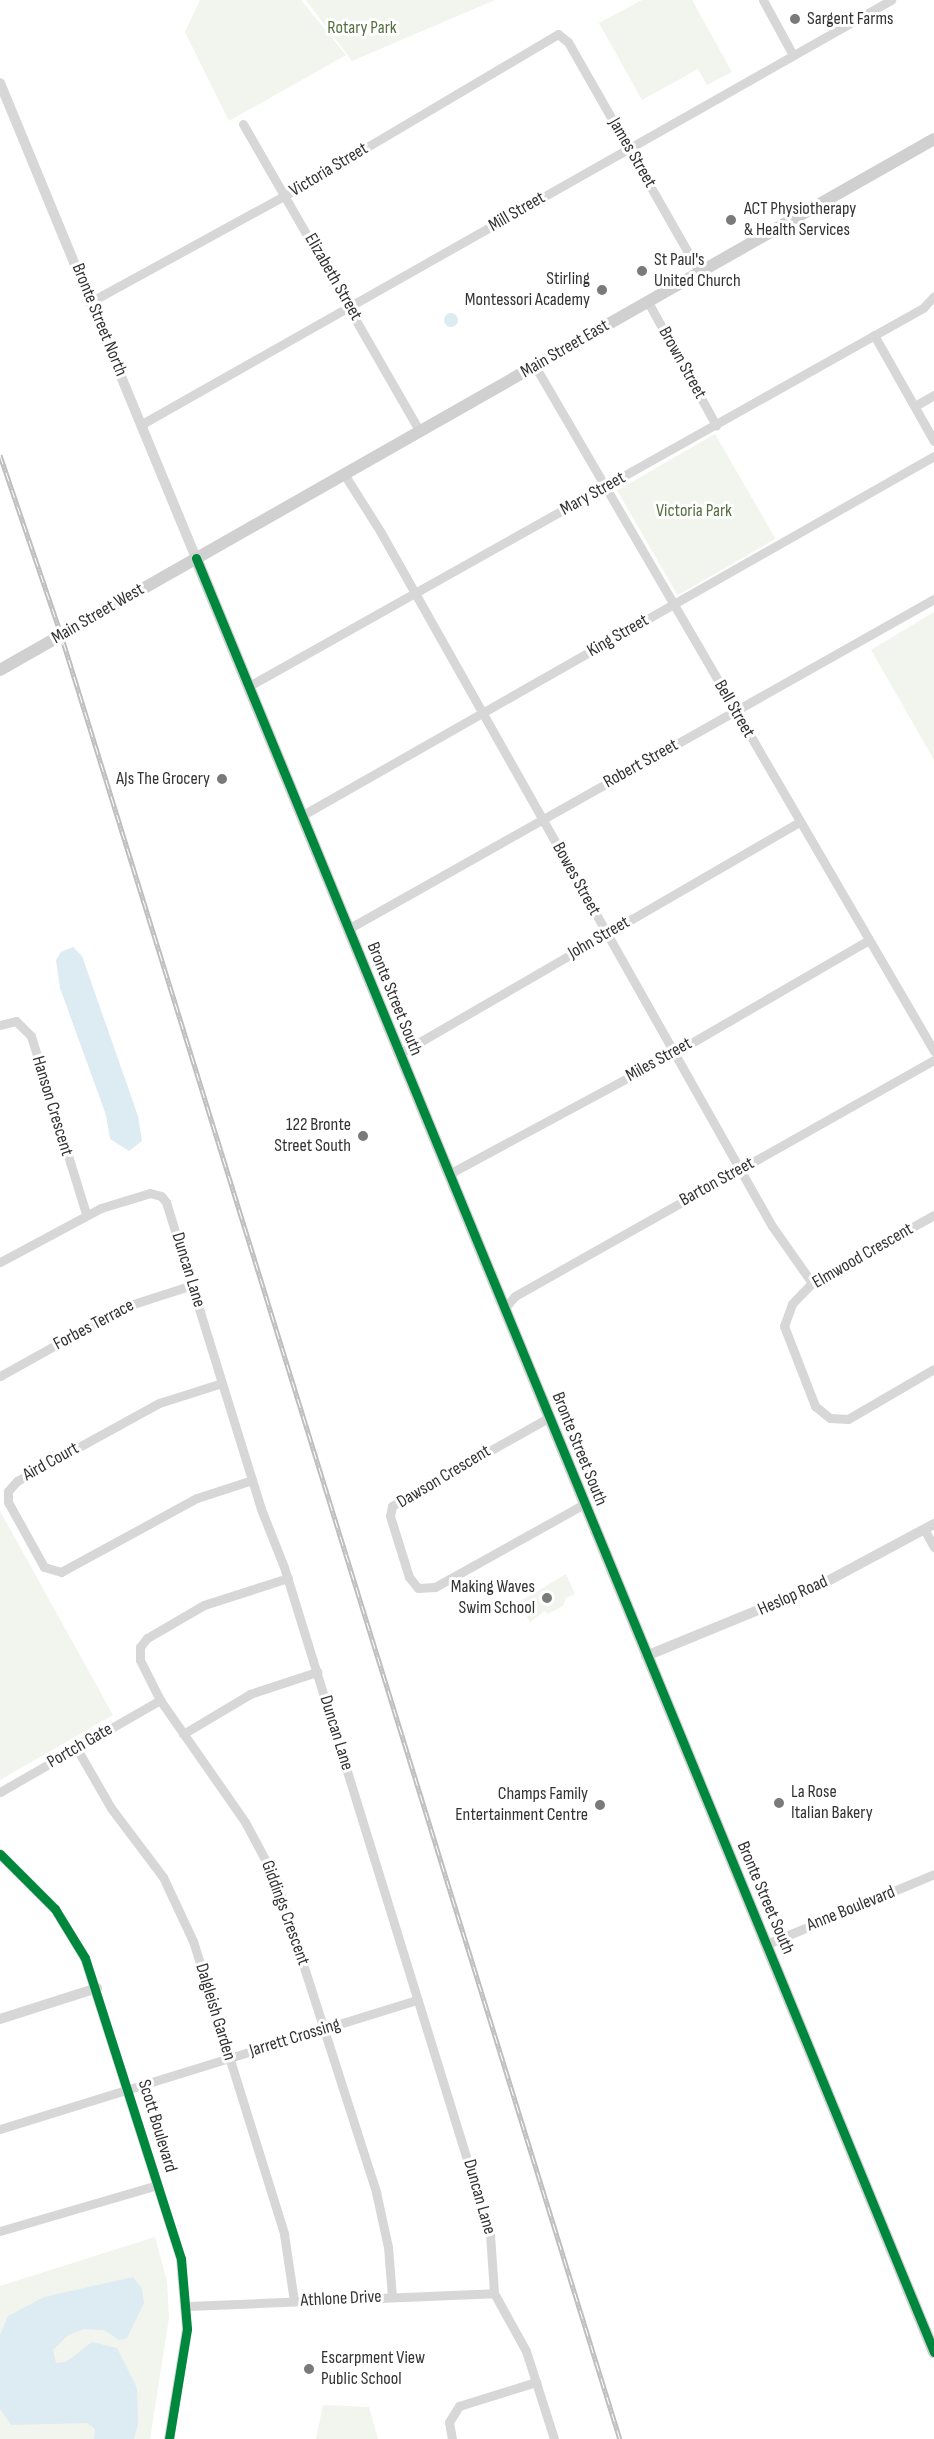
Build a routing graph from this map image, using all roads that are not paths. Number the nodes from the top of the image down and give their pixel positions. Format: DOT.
graph roads {
  1 [pos="763,0"];
  2 [pos="891,0"];
  3 [pos="562,36"];
  4 [pos="793,55"];
  5 [pos="0,83"];
  6 [pos="243,124"];
  7 [pos="934,139"];
  8 [pos="629,147"];
  9 [pos="286,195"];
  10 [pos="700,273"];
  11 [pos="934,296"];
  12 [pos="92,301"];
  13 [pos="648,302"];
  14 [pos="351,308"];
  15 [pos="874,335"];
  16 [pos="535,366"];
  17 [pos="934,395"];
  18 [pos="915,406"];
  19 [pos="142,424"];
  20 [pos="716,425"];
  21 [pos="420,432"];
  22 [pos="934,441"];
  23 [pos="934,456"];
  24 [pos="344,474"];
  25 [pos="605,487"];
  26 [pos="196,558"];
  27 [pos="415,594"];
  28 [pos="934,599"];
  29 [pos="673,604"];
  30 [pos="0,670"];
  31 [pos="249,686"];
  32 [pos="735,711"];
  33 [pos="482,713"];
  34 [pos="301,816"];
  35 [pos="542,819"];
  36 [pos="799,822"];
  37 [pos="348,929"];
  38 [pos="607,934"];
  39 [pos="867,941"];
  40 [pos="0,1025"];
  41 [pos="934,1051"];
  42 [pos="674,1053"];
  43 [pos="399,1054"];
  44 [pos="934,1060"];
  45 [pos="740,1170"];
  46 [pos="449,1174"];
  47 [pos="86,1214"];
  48 [pos="934,1215"];
  49 [pos="1,1258"];
  50 [pos="812,1283"];
  51 [pos="192,1285"];
  52 [pos="504,1309"];
  53 [pos="934,1369"];
  54 [pos="0,1376"];
  55 [pos="222,1383"];
  56 [pos="548,1418"];
  57 [pos="252,1480"];
  58 [pos="584,1504"];
  59 [pos="929,1527"];
  60 [pos="934,1547"];
  61 [pos="288,1578"];
  62 [pos="646,1656"];
  63 [pos="317,1672"];
  64 [pos="160,1700"];
  65 [pos="183,1734"];
  66 [pos="77,1749"];
  67 [pos="0,1792"];
  68 [pos="0,1854"];
  69 [pos="934,1875"];
  70 [pos="767,1944"];
  71 [pos="97,1989"];
  72 [pos="418,2000"];
  73 [pos="0,2019"];
  74 [pos="324,2029"];
  75 [pos="229,2058"];
  76 [pos="128,2089"];
  77 [pos="0,2129"];
  78 [pos="157,2184"];
  79 [pos="0,2231"];
  80 [pos="494,2293"];
  81 [pos="392,2297"];
  82 [pos="294,2301"];
  83 [pos="188,2306"];
  84 [pos="934,2352"];
  85 [pos="536,2382"];
  86 [pos="169,2439"];
  87 [pos="452,2439"];
  88 [pos="554,2439"];
  1 -- 4 [label="street"];
  2 -- 4 [label="street, Mill Street"];
  3 -- 8 [label="street, James Street"];
  3 -- 9 [label="street, Victoria Street"];
  4 -- 8 [label="street, Mill Street"];
  5 -- 12 [label="street, Bronte Street North"];
  6 -- 9 [label="street, Elizabeth Street"];
  7 -- 10 [label="main road, Main Street East"];
  8 -- 10 [label="street, James Street"];
  8 -- 14 [label="street, Mill Street"];
  9 -- 12 [label="street, Victoria Street"];
  9 -- 14 [label="street, Elizabeth Street"];
  10 -- 13 [label="main road, Main Street East"];
  11 -- 15 [label="street, Mary Street"];
  12 -- 19 [label="street, Bronte Street North"];
  13 -- 16 [label="main road, Main Street East"];
  13 -- 20 [label="street, Brown Street"];
  14 -- 19 [label="street, Mill Street"];
  14 -- 21 [label="street, Elizabeth Street"];
  15 -- 18 [label="street"];
  15 -- 20 [label="street, Mary Street"];
  16 -- 21 [label="main road, Main Street East"];
  16 -- 25 [label="street, Bell Street"];
  17 -- 18 [label="street"];
  18 -- 22 [label="street"];
  19 -- 26 [label="street, Bronte Street North"];
  20 -- 25 [label="street, Mary Street"];
  21 -- 24 [label="main road, Main Street East"];
  23 -- 29 [label="street, King Street"];
  24 -- 26 [label="main road, Main Street East"];
  24 -- 27 [label="street, Bowes Street"];
  25 -- 27 [label="street, Mary Street"];
  25 -- 29 [label="street, Bell Street"];
  26 -- 30 [label="main road, Main Street West"];
  26 -- 31 [label="main road, Bronte Street South"];
  27 -- 31 [label="street, Mary Street"];
  27 -- 33 [label="street, Bowes Street"];
  28 -- 32 [label="street, Robert Street"];
  29 -- 32 [label="street, Bell Street"];
  29 -- 33 [label="street, King Street"];
  31 -- 34 [label="main road, Bronte Street South"];
  32 -- 35 [label="street, Robert Street"];
  32 -- 36 [label="street, Bell Street"];
  33 -- 34 [label="street, King Street"];
  33 -- 35 [label="street, Bowes Street"];
  34 -- 37 [label="main road, Bronte Street South"];
  35 -- 37 [label="street, Robert Street"];
  35 -- 38 [label="street, Bowes Street"];
  36 -- 38 [label="street, John Street"];
  36 -- 39 [label="street, Bell Street"];
  37 -- 43 [label="main road, Bronte Street South"];
  38 -- 42 [label="street, Bowes Street"];
  38 -- 43 [label="street, John Street"];
  39 -- 41 [label="street, Bell Street"];
  39 -- 42 [label="street, Miles Street"];
  40 -- 47 [label="street, Hanson Crescent"];
  42 -- 45 [label="street, Bowes Street"];
  42 -- 46 [label="street, Miles Street"];
  43 -- 46 [label="main road, Bronte Street South"];
  44 -- 45 [label="street, Barton Street"];
  45 -- 50 [label="street, Bowes Street"];
  45 -- 52 [label="street, Barton Street"];
  46 -- 52 [label="main road, Bronte Street South"];
  47 -- 49 [label="street, Duncan Lane"];
  47 -- 51 [label="street, Duncan Lane"];
  48 -- 50 [label="street, Elmwood Crescent"];
  50 -- 53 [label="street, Elmwood Crescent"];
  51 -- 54 [label="street, Forbes Terrace"];
  51 -- 55 [label="street, Duncan Lane"];
  52 -- 56 [label="main road, Bronte Street South"];
  55 -- 57 [label="street, Duncan Lane"];
  55 -- 57 [label="street, Aird Court"];
  56 -- 58 [label="main road, Bronte Street South"];
  56 -- 58 [label="street, Dawson Crescent"];
  57 -- 61 [label="street, Duncan Lane"];
  58 -- 62 [label="main road, Bronte Street South"];
  59 -- 60 [label="street"];
  59 -- 62 [label="street, Heslop Road"];
  61 -- 63 [label="street, Duncan Lane"];
  61 -- 64 [label="street, Giddings Crescent"];
  62 -- 70 [label="main road, Bronte Street South"];
  63 -- 65 [label="street"];
  63 -- 72 [label="street, Duncan Lane"];
  64 -- 65 [label="street, Giddings Crescent"];
  64 -- 66 [label="street, Portch Gate"];
  65 -- 74 [label="street, Giddings Crescent"];
  66 -- 67 [label="street, Portch Gate"];
  66 -- 75 [label="street, Dalgleish Garden"];
  68 -- 71 [label="street, Scott Boulevard"];
  69 -- 70 [label="street, Anne Boulevard"];
  70 -- 84 [label="main road, Bronte Street South"];
  71 -- 73 [label="street"];
  71 -- 76 [label="street, Scott Boulevard"];
  72 -- 74 [label="street, Jarrett Crossing"];
  72 -- 80 [label="street, Duncan Lane"];
  74 -- 75 [label="street, Jarrett Crossing"];
  74 -- 81 [label="street, Giddings Crescent"];
  75 -- 76 [label="street, Jarrett Crossing"];
  75 -- 82 [label="street, Dalgleish Garden"];
  76 -- 77 [label="street, Jarrett Crossing"];
  76 -- 78 [label="street, Scott Boulevard"];
  78 -- 79 [label="street"];
  78 -- 83 [label="street, Scott Boulevard"];
  80 -- 81 [label="street, Athlone Drive"];
  80 -- 85 [label="street, Duncan Lane"];
  81 -- 82 [label="street, Athlone Drive"];
  82 -- 83 [label="street, Athlone Drive"];
  83 -- 86 [label="street, Scott Boulevard"];
  85 -- 87 [label="street"];
  85 -- 88 [label="street, Duncan Lane"];
}
